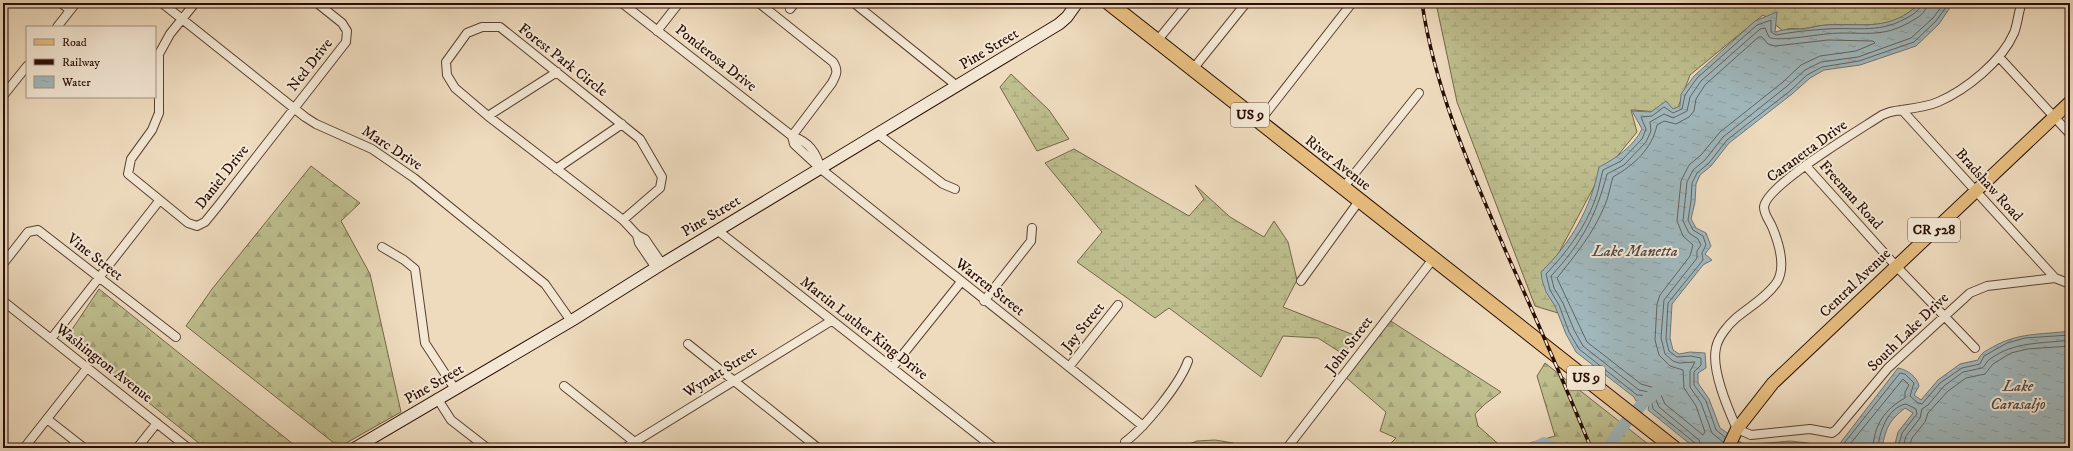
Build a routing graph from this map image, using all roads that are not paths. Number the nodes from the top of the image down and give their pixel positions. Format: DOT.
graph roads {
  1 [pos="61,3"];
  2 [pos="76,3"];
  3 [pos="162,3"];
  4 [pos="195,3"];
  5 [pos="317,3"];
  6 [pos="622,3"];
  7 [pos="679,3"];
  8 [pos="759,3"];
  9 [pos="854,3"];
  10 [pos="1076,3"];
  11 [pos="1110,3"];
  12 [pos="1188,3"];
  13 [pos="1246,3"];
  14 [pos="1352,3"];
  15 [pos="2022,3"];
  16 [pos="70,10"];
  17 [pos="183,19"];
  18 [pos="58,26"];
  19 [pos="657,31"];
  20 [pos="1157,41"];
  21 [pos="1998,57"];
  22 [pos="26,67"];
  23 [pos="1193,69"];
  24 [pos="557,72"];
  25 [pos="957,86"];
  26 [pos="1419,93"];
  27 [pos="3,96"];
  28 [pos="2070,102"];
  29 [pos="294,108"];
  30 [pos="1902,110"];
  31 [pos="488,116"];
  32 [pos="2054,116"];
  33 [pos="1259,122"];
  34 [pos="622,124"];
  35 [pos="878,134"];
  36 [pos="2070,134"];
  37 [pos="792,136"];
  38 [pos="1806,166"];
  39 [pos="556,169"];
  40 [pos="821,169"];
  41 [pos="1343,188"];
  42 [pos="955,189"];
  43 [pos="1975,191"];
  44 [pos="159,201"];
  45 [pos="1359,201"];
  46 [pos="623,220"];
  47 [pos="1032,228"];
  48 [pos="717,230"];
  49 [pos="382,247"];
  50 [pos="1433,259"];
  51 [pos="3,264"];
  52 [pos="659,266"];
  53 [pos="1896,266"];
  54 [pos="99,277"];
  55 [pos="2055,278"];
  56 [pos="1301,281"];
  57 [pos="961,282"];
  58 [pos="2070,284"];
  59 [pos="3,301"];
  60 [pos="984,301"];
  61 [pos="1118,306"];
  62 [pos="1944,316"];
  63 [pos="571,321"];
  64 [pos="831,321"];
  65 [pos="176,337"];
  66 [pos="51,339"];
  67 [pos="688,344"];
  68 [pos="1975,348"];
  69 [pos="1188,361"];
  70 [pos="1069,366"];
  71 [pos="87,368"];
  72 [pos="892,368"];
  73 [pos="734,380"];
  74 [pos="564,386"];
  75 [pos="455,389"];
  76 [pos="437,398"];
  77 [pos="47,419"];
  78 [pos="157,423"];
  79 [pos="1143,426"];
  80 [pos="1736,430"];
  81 [pos="634,442"];
  82 [pos="1125,442"];
  83 [pos="24,448"];
  84 [pos="84,448"];
  85 [pos="137,448"];
  86 [pos="188,448"];
  87 [pos="355,448"];
  88 [pos="487,448"];
  89 [pos="624,448"];
  90 [pos="642,448"];
  91 [pos="818,448"];
  92 [pos="994,448"];
  93 [pos="1288,448"];
  94 [pos="1674,448"];
  95 [pos="1728,448"];
  1 -- 16 [label="street"];
  2 -- 16 [label="street"];
  3 -- 17 [label="street, Marc Drive"];
  4 -- 17 [label="street"];
  5 -- 29 [label="street, Ned Drive"];
  6 -- 19 [label="street, Ponderosa Drive"];
  7 -- 19 [label="street"];
  8 -- 37 [label="street"];
  9 -- 25 [label="street"];
  10 -- 25 [label="street, Pine Street"];
  11 -- 20 [label="highway, River Avenue / US 9"];
  12 -- 20 [label="street"];
  13 -- 23 [label="street"];
  14 -- 33 [label="street"];
  15 -- 21 [label="street, Caranetta Drive"];
  16 -- 18 [label="street"];
  17 -- 29 [label="street, Marc Drive"];
  17 -- 44 [label="street, Daniel Drive"];
  19 -- 37 [label="street, Ponderosa Drive"];
  20 -- 23 [label="highway, River Avenue / US 9"];
  21 -- 30 [label="street, Caranetta Drive"];
  21 -- 32 [label="street"];
  22 -- 27 [label="street"];
  23 -- 33 [label="highway, River Avenue / US 9"];
  24 -- 31 [label="street"];
  24 -- 31 [label="street, Forest Park Circle"];
  24 -- 34 [label="street, Forest Park Circle"];
  25 -- 35 [label="street, Pine Street"];
  26 -- 41 [label="street"];
  28 -- 32 [label="main road, Central Avenue / CR 528"];
  29 -- 44 [label="street, Daniel Drive"];
  29 -- 63 [label="street, Marc Drive"];
  30 -- 38 [label="street, Caranetta Drive"];
  30 -- 43 [label="street, Bradshaw Road"];
  31 -- 39 [label="street, Forest Park Circle"];
  32 -- 36 [label="street"];
  32 -- 43 [label="main road, Central Avenue / CR 528"];
  33 -- 41 [label="highway, River Avenue / US 9"];
  34 -- 39 [label="street"];
  34 -- 46 [label="street, Forest Park Circle"];
  35 -- 40 [label="street, Pine Street"];
  35 -- 42 [label="street"];
  37 -- 40 [label="street, Ponderosa Drive"];
  38 -- 53 [label="street, Freeman Road"];
  38 -- 80 [label="street, Caranetta Drive"];
  39 -- 46 [label="street, Forest Park Circle"];
  40 -- 48 [label="street, Pine Street"];
  40 -- 57 [label="street, Warren Street"];
  41 -- 45 [label="highway, River Avenue / US 9"];
  43 -- 53 [label="main road, Central Avenue / CR 528"];
  43 -- 55 [label="street, Bradshaw Road"];
  44 -- 54 [label="street"];
  45 -- 50 [label="highway, River Avenue / US 9"];
  45 -- 56 [label="street"];
  46 -- 52 [label="street, Forest Park Circle"];
  47 -- 60 [label="street"];
  48 -- 52 [label="street, Pine Street"];
  48 -- 64 [label="street, Martin Luther King Drive"];
  49 -- 75 [label="street"];
  50 -- 93 [label="street, John Street"];
  50 -- 94 [label="highway, River Avenue / US 9"];
  51 -- 54 [label="street, Vine Street"];
  52 -- 63 [label="street, Pine Street"];
  53 -- 62 [label="street, Freeman Road"];
  53 -- 80 [label="main road, Central Avenue / CR 528"];
  54 -- 65 [label="street, Vine Street"];
  54 -- 66 [label="street"];
  55 -- 58 [label="street, South Lake Drive"];
  55 -- 62 [label="street, South Lake Drive"];
  57 -- 60 [label="street, Warren Street"];
  57 -- 72 [label="street"];
  59 -- 66 [label="street, Washington Avenue"];
  60 -- 70 [label="street, Warren Street"];
  61 -- 70 [label="street, Jay Street"];
  62 -- 68 [label="street, Freeman Road"];
  62 -- 80 [label="street, South Lake Drive"];
  63 -- 75 [label="street, Pine Street"];
  64 -- 72 [label="street, Martin Luther King Drive"];
  64 -- 73 [label="street, Wynatt Street"];
  66 -- 71 [label="street, Washington Avenue"];
  67 -- 73 [label="street"];
  69 -- 79 [label="street"];
  70 -- 79 [label="street, Warren Street"];
  71 -- 77 [label="street"];
  71 -- 78 [label="street, Washington Avenue"];
  72 -- 92 [label="street, Martin Luther King Drive"];
  73 -- 81 [label="street, Wynatt Street"];
  73 -- 91 [label="street"];
  74 -- 81 [label="street"];
  75 -- 76 [label="street, Pine Street"];
  76 -- 87 [label="street, Pine Street"];
  76 -- 88 [label="street"];
  77 -- 83 [label="street"];
  77 -- 84 [label="street"];
  78 -- 85 [label="street"];
  78 -- 86 [label="street, Washington Avenue"];
  79 -- 82 [label="street"];
  80 -- 95 [label="main road, Central Avenue / CR 528"];
  81 -- 89 [label="street, Wynatt Street"];
  81 -- 90 [label="street"];
}
